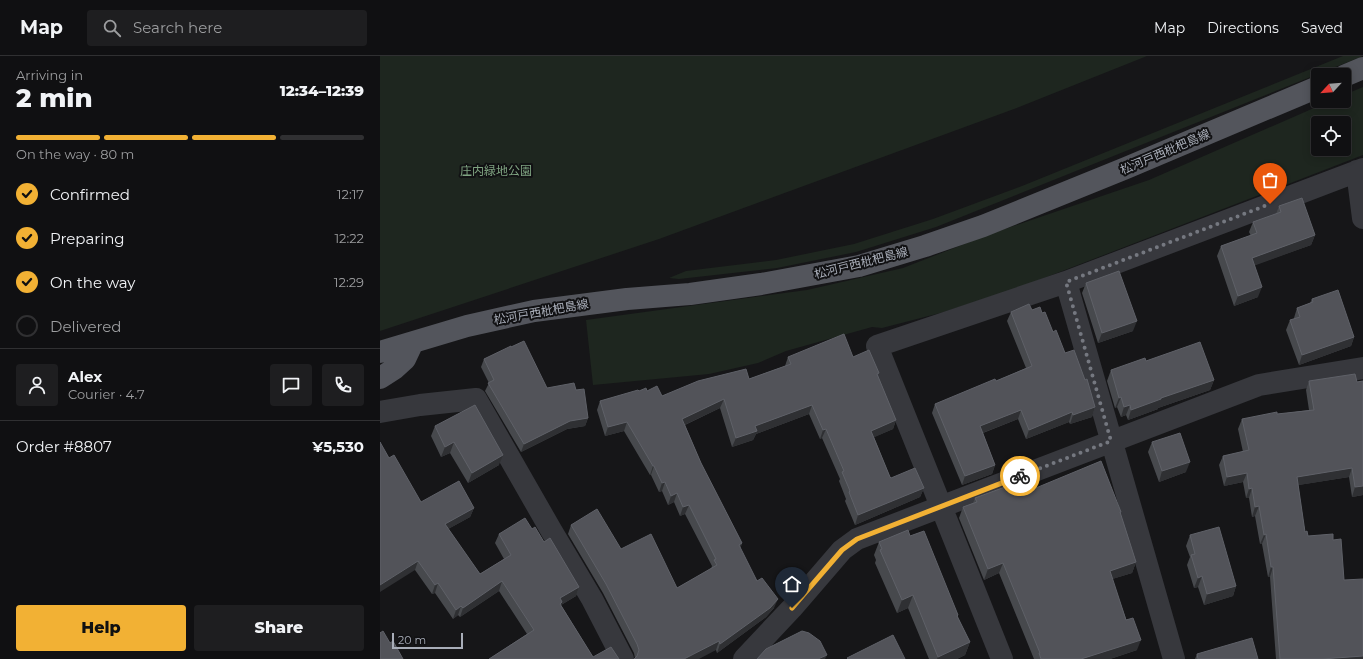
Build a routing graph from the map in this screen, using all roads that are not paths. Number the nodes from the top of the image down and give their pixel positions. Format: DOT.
graph roads {
  1 [pos="1363,68"];
  2 [pos="1351,73"];
  3 [pos="1311,90"];
  4 [pos="1360,170"];
  5 [pos="1363,218"];
  6 [pos="1066,282"];
  7 [pos="413,342"];
  8 [pos="380,352"];
  9 [pos="1363,368"];
  10 [pos="380,378"];
  11 [pos="380,412"];
  12 [pos="1111,441"];
  13 [pos="941,506"];
  14 [pos="623,659"];
  15 [pos="744,659"];
  16 [pos="1002,659"];
  17 [pos="1174,659"];
  1 -- 2 [label="main road"];
  3 -- 7 [label="main road, 松河戸西枇杷島線"];
  4 -- 5 [label="street"];
  4 -- 6 [label="street"];
  6 -- 12 [label="street"];
  6 -- 13 [label="street"];
  7 -- 8 [label="main road, 松河戸西枇杷島線"];
  7 -- 10 [label="main road"];
  9 -- 12 [label="street"];
  11 -- 14 [label="street"];
  12 -- 13 [label="street"];
  12 -- 17 [label="street"];
  13 -- 15 [label="street"];
  13 -- 16 [label="street"];
}
